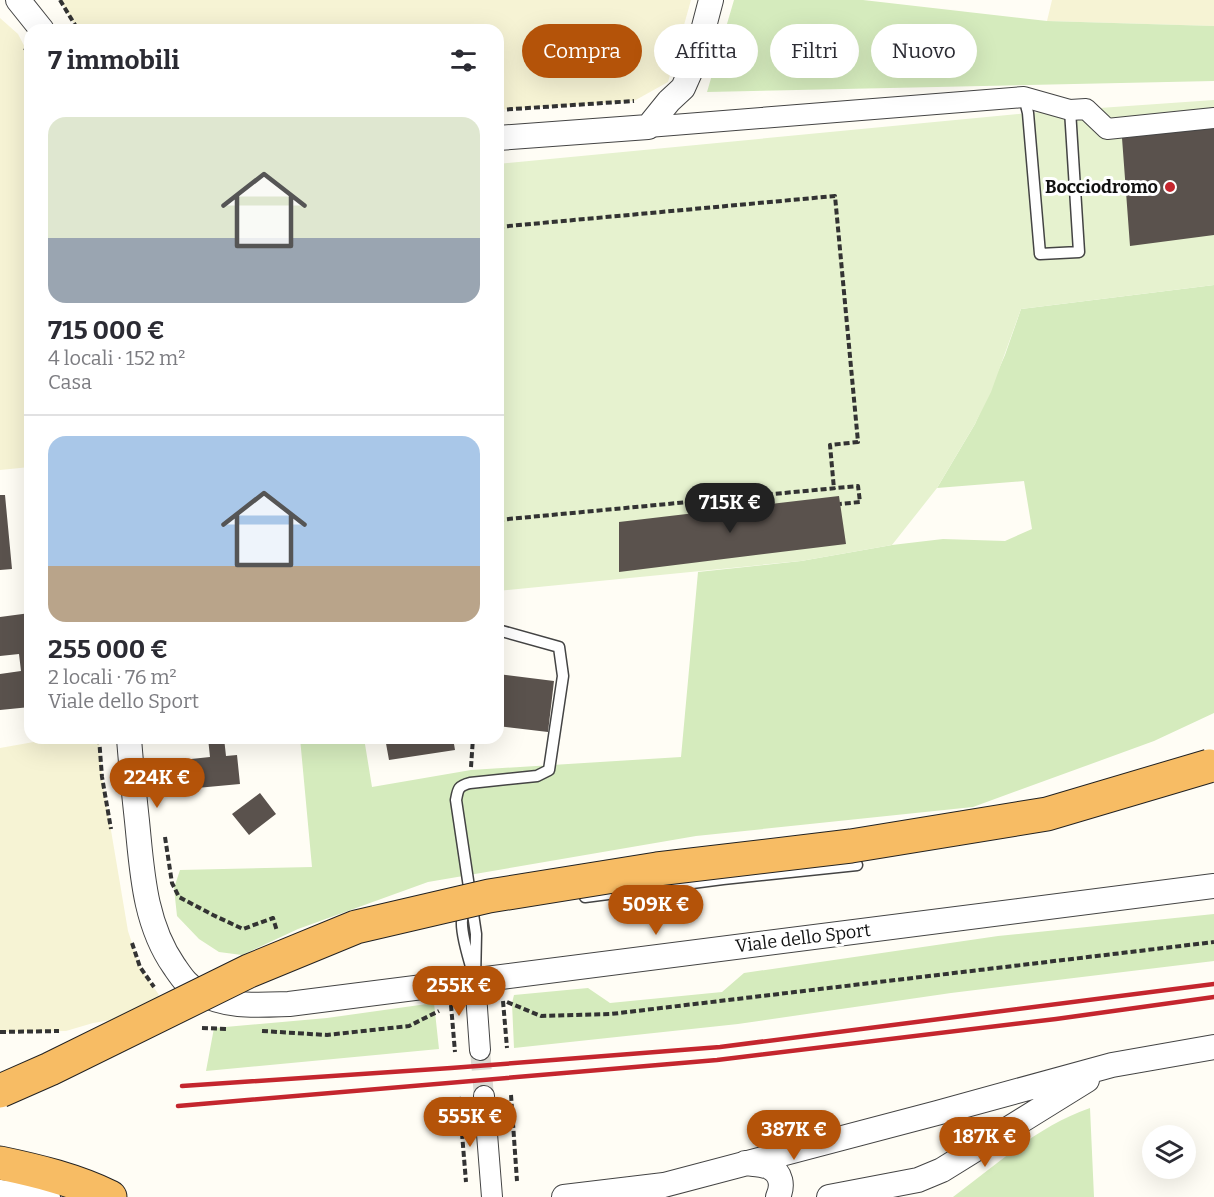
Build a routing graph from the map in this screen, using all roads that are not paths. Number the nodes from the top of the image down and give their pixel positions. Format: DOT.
graph roads {
  1 [pos="18,0"];
  2 [pos="711,0"];
  3 [pos="37,24"];
  4 [pos="1024,97"];
  5 [pos="1070,110"];
  6 [pos="1214,118"];
  7 [pos="648,127"];
  8 [pos="504,138"];
  9 [pos="504,632"];
  10 [pos="130,744"];
  11 [pos="1212,765"];
  12 [pos="857,865"];
  13 [pos="1214,886"];
  14 [pos="575,898"];
  15 [pos="476,991"];
  16 [pos="1214,1047"];
  17 [pos="480,1050"];
  18 [pos="1112,1065"];
  19 [pos="0,1091"];
  20 [pos="484,1096"];
  21 [pos="0,1163"];
  22 [pos="743,1163"];
  23 [pos="919,1188"];
  24 [pos="0,1192"];
  25 [pos="48,1197"];
  26 [pos="110,1197"];
  27 [pos="492,1197"];
  28 [pos="564,1197"];
  29 [pos="777,1197"];
  30 [pos="829,1197"];
  1 -- 3 [label="street"];
  2 -- 7 [label="street"];
  4 -- 5 [label="street"];
  4 -- 5 [label="lane"];
  4 -- 7 [label="street"];
  5 -- 6 [label="street"];
  7 -- 8 [label="street"];
  9 -- 15 [label="lane"];
  10 -- 15 [label="street, Viale dello Sport"];
  11 -- 19 [label="highway, bridge"];
  12 -- 14 [label="lane"];
  13 -- 15 [label="street, Viale dello Sport"];
  15 -- 17 [label="street"];
  16 -- 18 [label="street"];
  18 -- 22 [label="street"];
  18 -- 23 [label="street"];
  20 -- 27 [label="street"];
  21 -- 26 [label="highway"];
  22 -- 28 [label="street"];
  22 -- 29 [label="street"];
  23 -- 30 [label="street"];
  24 -- 25 [label="street"];
}
